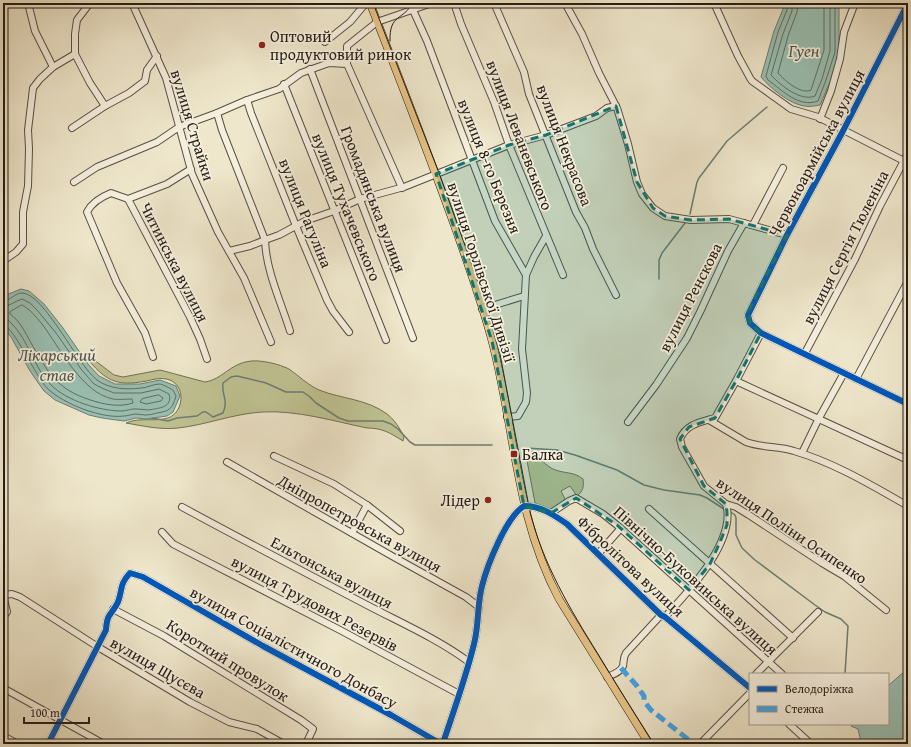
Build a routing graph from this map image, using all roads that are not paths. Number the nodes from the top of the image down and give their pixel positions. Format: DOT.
graph roads {
  1 [pos="28,3"];
  2 [pos="90,3"];
  3 [pos="132,3"];
  4 [pos="366,3"];
  5 [pos="370,3"];
  6 [pos="432,3"];
  7 [pos="454,3"];
  8 [pos="494,3"];
  9 [pos="565,3"];
  10 [pos="714,3"];
  11 [pos="855,3"];
  12 [pos="908,4"];
  13 [pos="415,7"];
  14 [pos="377,22"];
  15 [pos="325,42"];
  16 [pos="75,54"];
  17 [pos="157,56"];
  18 [pos="347,64"];
  19 [pos="53,67"];
  20 [pos="310,69"];
  21 [pos="284,84"];
  22 [pos="247,100"];
  23 [pos="105,106"];
  24 [pos="616,106"];
  25 [pos="217,113"];
  26 [pos="820,118"];
  27 [pos="179,127"];
  28 [pos="72,128"];
  29 [pos="843,131"];
  30 [pos="546,135"];
  31 [pos="509,145"];
  32 [pos="908,153"];
  33 [pos="472,160"];
  34 [pos="906,162"];
  35 [pos="783,168"];
  36 [pos="191,169"];
  37 [pos="436,174"];
  38 [pos="74,182"];
  39 [pos="402,188"];
  40 [pos="128,199"];
  41 [pos="360,199"];
  42 [pos="334,211"];
  43 [pos="744,223"];
  44 [pos="753,225"];
  45 [pos="296,226"];
  46 [pos="786,235"];
  47 [pos="546,236"];
  48 [pos="265,240"];
  49 [pos="229,250"];
  50 [pos="3,261"];
  51 [pos="563,275"];
  52 [pos="526,276"];
  53 [pos="908,281"];
  54 [pos="616,295"];
  55 [pos="524,296"];
  56 [pos="482,309"];
  57 [pos="290,331"];
  58 [pos="349,332"];
  59 [pos="761,333"];
  60 [pos="413,338"];
  61 [pos="386,340"];
  62 [pos="272,342"];
  63 [pos="805,353"];
  64 [pos="153,357"];
  65 [pos="207,359"];
  66 [pos="844,372"];
  67 [pos="856,379"];
  68 [pos="736,381"];
  69 [pos="908,404"];
  70 [pos="507,416"];
  71 [pos="819,418"];
  72 [pos="709,420"];
  73 [pos="628,422"];
  74 [pos="802,453"];
  75 [pos="274,456"];
  76 [pos="908,460"];
  77 [pos="227,462"];
  78 [pos="367,505"];
  79 [pos="524,506"];
  80 [pos="908,506"];
  81 [pos="182,507"];
  82 [pos="727,508"];
  83 [pos="649,509"];
  84 [pos="551,513"];
  85 [pos="620,528"];
  86 [pos="400,531"];
  87 [pos="162,532"];
  88 [pos="352,534"];
  89 [pos="598,554"];
  90 [pos="710,564"];
  91 [pos="689,590"];
  92 [pos="3,595"];
  93 [pos="479,607"];
  94 [pos="113,609"];
  95 [pos="886,610"];
  96 [pos="818,612"];
  97 [pos="663,616"];
  98 [pos="3,617"];
  99 [pos="793,638"];
  100 [pos="98,647"];
  101 [pos="469,662"];
  102 [pos="768,662"];
  103 [pos="757,673"];
  104 [pos="781,673"];
  105 [pos="607,678"];
  106 [pos="749,687"];
  107 [pos="3,688"];
  108 [pos="459,694"];
  109 [pos="749,694"];
  110 [pos="61,720"];
  111 [pos="790,725"];
  112 [pos="3,736"];
  113 [pos="18,744"];
  114 [pos="48,744"];
  115 [pos="104,744"];
  116 [pos="284,744"];
  117 [pos="306,744"];
  118 [pos="445,744"];
  119 [pos="649,744"];
  120 [pos="700,744"];
  121 [pos="811,744"];
  1 -- 19 [label="street"];
  2 -- 16 [label="street"];
  3 -- 17 [label="street, вулиця Страйки"];
  4 -- 15 [label="street"];
  5 -- 14 [label="main road, вулиця Горлівської Дивізії"];
  6 -- 13 [label="street"];
  7 -- 31 [label="street, вулиця Леваневського"];
  8 -- 30 [label="street, вулиця Некрасова"];
  9 -- 24 [label="street"];
  10 -- 26 [label="street"];
  11 -- 26 [label="street"];
  12 -- 29 [label="street, Червоноармійська вулиця"];
  13 -- 14 [label="street"];
  13 -- 33 [label="street, вулиця 8-го Березня"];
  14 -- 18 [label="street"];
  14 -- 37 [label="main road, вулиця Горлівської Дивізії"];
  16 -- 19 [label="street"];
  16 -- 23 [label="street"];
  17 -- 23 [label="street"];
  17 -- 27 [label="street, вулиця Страйки"];
  18 -- 20 [label="street"];
  18 -- 39 [label="street"];
  19 -- 50 [label="street"];
  20 -- 21 [label="street"];
  20 -- 41 [label="street, Громадянська вулиця"];
  21 -- 22 [label="street"];
  21 -- 42 [label="street, вулиця Тухачевського"];
  22 -- 25 [label="street"];
  22 -- 45 [label="street, вулиця Рагуліна"];
  23 -- 28 [label="street"];
  24 -- 30 [label="street"];
  24 -- 43 [label="street"];
  25 -- 27 [label="street"];
  25 -- 48 [label="street"];
  26 -- 29 [label="street"];
  27 -- 36 [label="street, вулиця Страйки"];
  27 -- 38 [label="street"];
  29 -- 34 [label="street"];
  29 -- 46 [label="street, Червоноармійська вулиця"];
  30 -- 31 [label="street"];
  30 -- 54 [label="street, вулиця Некрасова"];
  31 -- 33 [label="street"];
  31 -- 47 [label="street, вулиця Леваневського"];
  32 -- 34 [label="street, вулиця Сергія Тюленіна"];
  33 -- 37 [label="street"];
  33 -- 52 [label="street, вулиця 8-го Березня"];
  34 -- 63 [label="street, вулиця Сергія Тюленіна"];
  35 -- 44 [label="street"];
  36 -- 40 [label="street, Читинська вулиця"];
  36 -- 49 [label="street, вулиця Страйки"];
  37 -- 39 [label="street"];
  37 -- 56 [label="main road, вулиця Горлівської Дивізії"];
  39 -- 41 [label="street"];
  40 -- 64 [label="street"];
  40 -- 65 [label="street, Читинська вулиця"];
  41 -- 42 [label="street"];
  41 -- 60 [label="street, Громадянська вулиця"];
  42 -- 45 [label="street"];
  42 -- 61 [label="street, вулиця Тухачевського"];
  43 -- 44 [label="street"];
  43 -- 73 [label="street, вулиця Ренскова"];
  44 -- 46 [label="street"];
  45 -- 48 [label="street"];
  45 -- 58 [label="street, вулиця Рагуліна"];
  46 -- 59 [label="street, Червоноармійська вулиця"];
  47 -- 51 [label="street, вулиця Леваневського"];
  47 -- 52 [label="street"];
  48 -- 49 [label="street"];
  48 -- 57 [label="street"];
  49 -- 62 [label="street, вулиця Страйки"];
  52 -- 55 [label="street"];
  53 -- 67 [label="street"];
  55 -- 56 [label="street"];
  55 -- 70 [label="street"];
  56 -- 70 [label="main road, вулиця Горлівської Дивізії"];
  59 -- 63 [label="street"];
  59 -- 68 [label="street, вулиця Поліни Осипенко"];
  63 -- 66 [label="street"];
  66 -- 67 [label="street"];
  66 -- 71 [label="street"];
  67 -- 69 [label="street"];
  68 -- 71 [label="street"];
  68 -- 72 [label="street, вулиця Поліни Осипенко"];
  70 -- 79 [label="main road, вулиця Горлівської Дивізії"];
  71 -- 74 [label="street"];
  71 -- 76 [label="street"];
  72 -- 74 [label="street"];
  72 -- 82 [label="street, вулиця Поліни Осипенко"];
  74 -- 80 [label="street"];
  75 -- 78 [label="street"];
  77 -- 88 [label="street, Дніпропетровська вулиця"];
  78 -- 86 [label="street"];
  78 -- 88 [label="street"];
  79 -- 84 [label="street, Фібролітова вулиця"];
  79 -- 93 [label="street"];
  79 -- 105 [label="main road, вулиця Горлівської Дивізії"];
  81 -- 101 [label="street, Ельтонська вулиця"];
  82 -- 90 [label="street"];
  82 -- 95 [label="street, вулиця Поліни Осипенко"];
  83 -- 90 [label="street"];
  84 -- 85 [label="street, Північно-Буковинська вулиця"];
  84 -- 89 [label="street, Фібролітова вулиця"];
  85 -- 89 [label="street"];
  85 -- 91 [label="street, Північно-Буковинська вулиця"];
  87 -- 108 [label="street, вулиця Трудових Резервів"];
  88 -- 93 [label="street, Дніпропетровська вулиця"];
  89 -- 97 [label="street, Фібролітова вулиця"];
  90 -- 91 [label="street"];
  90 -- 99 [label="street"];
  91 -- 97 [label="street"];
  91 -- 102 [label="street, Північно-Буковинська вулиця"];
  92 -- 98 [label="street"];
  92 -- 100 [label="street, вулиця Щусєва"];
  93 -- 101 [label="street"];
  94 -- 100 [label="street"];
  94 -- 117 [label="street, Короткий провулок"];
  94 -- 118 [label="street, вулиця Соціалістичного Донбасу"];
  96 -- 99 [label="street"];
  97 -- 105 [label="street"];
  97 -- 106 [label="street, Фібролітова вулиця"];
  99 -- 102 [label="street"];
  100 -- 110 [label="street"];
  100 -- 116 [label="street, вулиця Щусєва"];
  101 -- 108 [label="street"];
  102 -- 103 [label="street"];
  102 -- 104 [label="street, Північно-Буковинська вулиця"];
  105 -- 119 [label="main road, вулиця Горлівської Дивізії"];
  107 -- 110 [label="street"];
  108 -- 118 [label="street"];
  109 -- 120 [label="street"];
  110 -- 114 [label="street"];
  110 -- 115 [label="street"];
  111 -- 121 [label="street"];
  112 -- 113 [label="street"];
}
